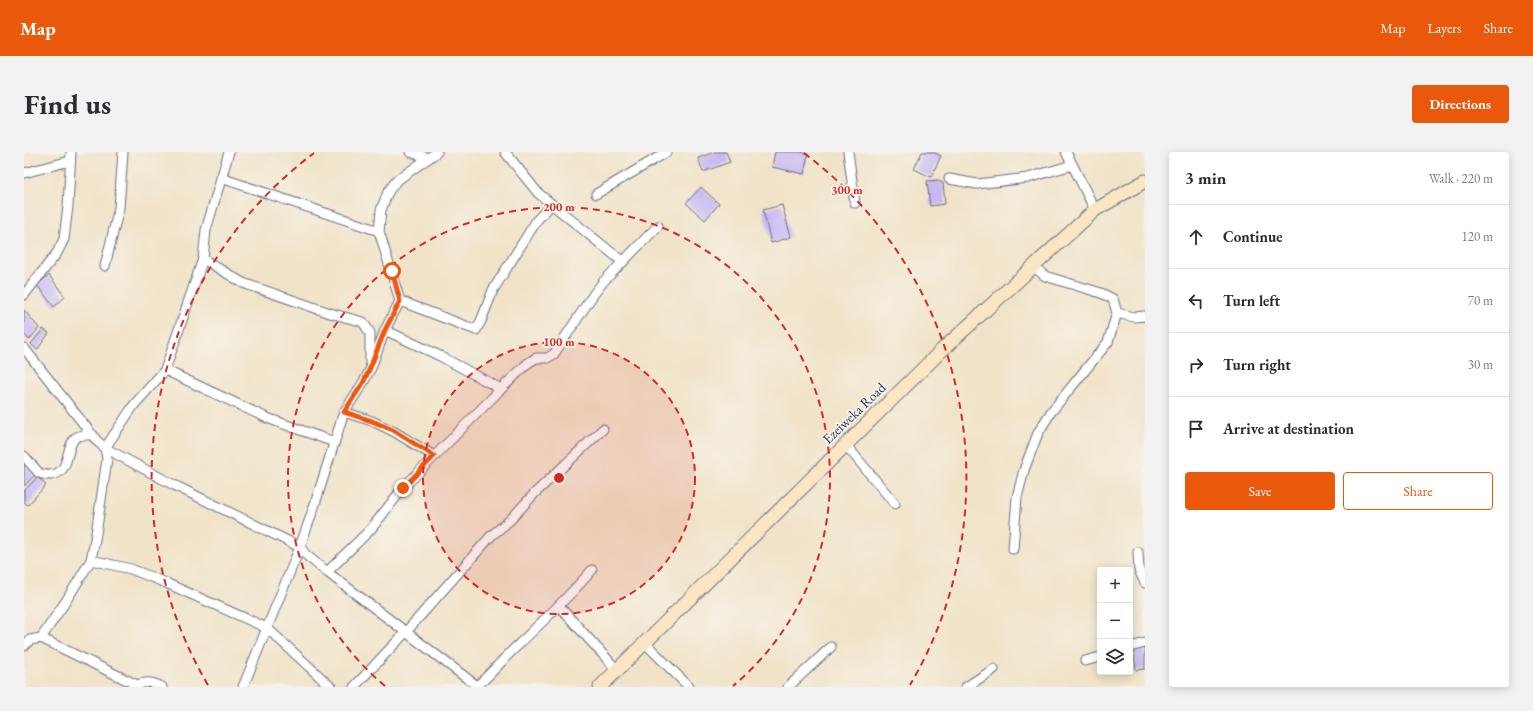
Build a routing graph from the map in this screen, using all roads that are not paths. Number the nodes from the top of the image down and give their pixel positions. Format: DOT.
graph roads {
  1 [pos="123,152"];
  2 [pos="229,152"];
  3 [pos="410,152"];
  4 [pos="437,152"];
  5 [pos="505,152"];
  6 [pos="667,152"];
  7 [pos="848,152"];
  8 [pos="1066,152"];
  9 [pos="70,156"];
  10 [pos="429,158"];
  11 [pos="1072,165"];
  12 [pos="24,174"];
  13 [pos="221,178"];
  14 [pos="949,179"];
  15 [pos="1145,181"];
  16 [pos="596,194"];
  17 [pos="855,203"];
  18 [pos="552,204"];
  19 [pos="1095,210"];
  20 [pos="658,226"];
  21 [pos="379,232"];
  22 [pos="203,259"];
  23 [pos="623,262"];
  24 [pos="105,266"];
  25 [pos="1033,266"];
  26 [pos="24,295"];
  27 [pos="400,301"];
  28 [pos="1117,312"];
  29 [pos="1145,316"];
  30 [pos="385,330"];
  31 [pos="24,348"];
  32 [pos="370,368"];
  33 [pos="165,370"];
  34 [pos="501,389"];
  35 [pos="344,412"];
  36 [pos="603,429"];
  37 [pos="93,435"];
  38 [pos="334,442"];
  39 [pos="845,444"];
  40 [pos="106,448"];
  41 [pos="24,456"];
  42 [pos="434,456"];
  43 [pos="895,504"];
  44 [pos="300,548"];
  45 [pos="1013,550"];
  46 [pos="1138,552"];
  47 [pos="91,560"];
  48 [pos="592,570"];
  49 [pos="327,572"];
  50 [pos="1145,583"];
  51 [pos="559,606"];
  52 [pos="267,628"];
  53 [pos="405,633"];
  54 [pos="41,638"];
  55 [pos="1145,643"];
  56 [pos="645,644"];
  57 [pos="24,646"];
  58 [pos="831,646"];
  59 [pos="1133,647"];
  60 [pos="1097,658"];
  61 [pos="1085,661"];
  62 [pos="994,669"];
  63 [pos="618,670"];
  64 [pos="136,686"];
  65 [pos="162,687"];
  66 [pos="243,687"];
  67 [pos="331,687"];
  68 [pos="354,687"];
  69 [pos="477,687"];
  70 [pos="600,687"];
  71 [pos="689,687"];
  72 [pos="788,687"];
  73 [pos="966,687"];
  1 -- 24 [label="street"];
  2 -- 13 [label="street"];
  3 -- 10 [label="street"];
  4 -- 10 [label="street"];
  5 -- 18 [label="street"];
  6 -- 16 [label="street"];
  7 -- 17 [label="street"];
  8 -- 11 [label="street"];
  9 -- 12 [label="street"];
  9 -- 26 [label="street"];
  10 -- 21 [label="street"];
  11 -- 14 [label="street"];
  11 -- 19 [label="street"];
  13 -- 21 [label="street"];
  13 -- 22 [label="street"];
  15 -- 19 [label="main road, Ezeiweka Road"];
  18 -- 23 [label="street"];
  18 -- 27 [label="street"];
  19 -- 25 [label="main road, Ezeiweka Road"];
  20 -- 23 [label="street"];
  21 -- 27 [label="street"];
  22 -- 32 [label="street"];
  22 -- 33 [label="street"];
  23 -- 34 [label="street"];
  25 -- 28 [label="street"];
  25 -- 39 [label="main road, Ezeiweka Road"];
  27 -- 30 [label="street"];
  28 -- 29 [label="street"];
  28 -- 45 [label="street"];
  30 -- 32 [label="street"];
  30 -- 34 [label="street"];
  31 -- 37 [label="street"];
  32 -- 35 [label="street"];
  33 -- 38 [label="street"];
  33 -- 40 [label="street"];
  34 -- 42 [label="street"];
  35 -- 38 [label="street"];
  35 -- 42 [label="street"];
  36 -- 53 [label="street"];
  37 -- 40 [label="street"];
  37 -- 41 [label="street"];
  38 -- 44 [label="street"];
  39 -- 43 [label="street"];
  39 -- 56 [label="main road, Ezeiweka Road"];
  40 -- 44 [label="street"];
  40 -- 47 [label="street"];
  42 -- 49 [label="street"];
  44 -- 49 [label="street"];
  44 -- 52 [label="street"];
  46 -- 50 [label="street"];
  47 -- 52 [label="street"];
  47 -- 54 [label="street"];
  48 -- 51 [label="street"];
  49 -- 53 [label="street"];
  51 -- 63 [label="street"];
  51 -- 69 [label="street"];
  52 -- 66 [label="street"];
  52 -- 67 [label="street"];
  53 -- 68 [label="street"];
  53 -- 69 [label="street"];
  54 -- 57 [label="street"];
  54 -- 64 [label="street"];
  55 -- 59 [label="street"];
  56 -- 63 [label="main road, Ezeiweka Road"];
  56 -- 71 [label="street"];
  58 -- 72 [label="street"];
  60 -- 61 [label="street"];
  62 -- 73 [label="street"];
  63 -- 70 [label="main road, Ezeiweka Road"];
  64 -- 65 [label="street"];
}
